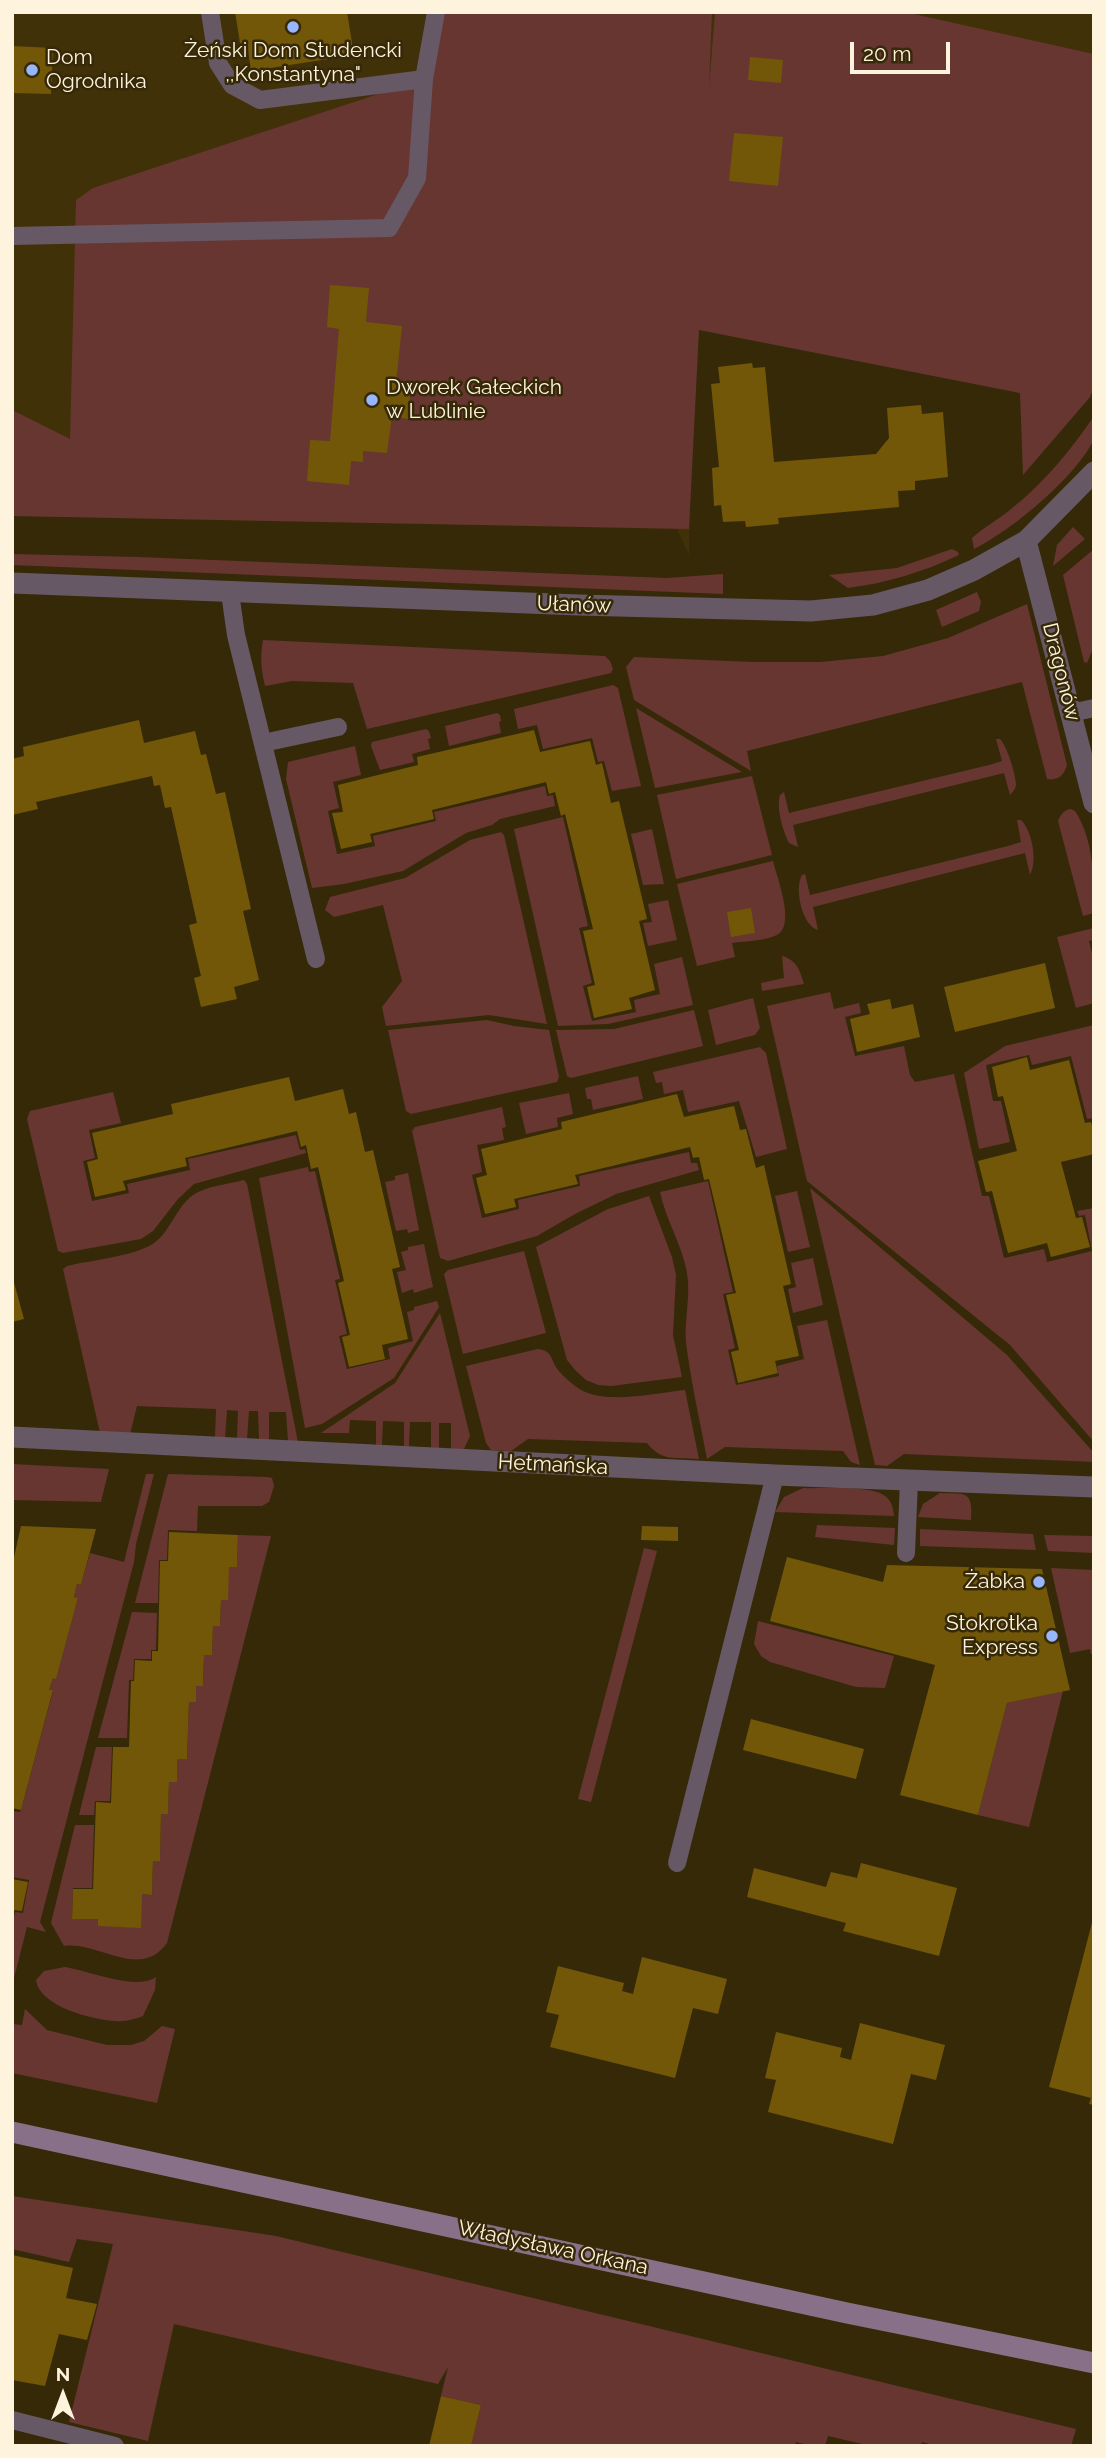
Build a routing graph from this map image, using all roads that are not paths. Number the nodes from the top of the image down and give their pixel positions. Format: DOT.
graph roads {
  1 [pos="210,12"];
  2 [pos="436,12"];
  3 [pos="424,79"];
  4 [pos="12,236"];
  5 [pos="1094,472"];
  6 [pos="1026,541"];
  7 [pos="12,583"];
  8 [pos="230,593"];
  9 [pos="1094,708"];
  10 [pos="1071,713"];
  11 [pos="338,727"];
  12 [pos="263,743"];
  13 [pos="1094,803"];
  14 [pos="316,960"];
  15 [pos="12,1437"];
  16 [pos="775,1475"];
  17 [pos="909,1480"];
  18 [pos="1094,1486"];
  19 [pos="906,1553"];
  20 [pos="677,1863"];
  21 [pos="12,2132"];
  22 [pos="1094,2363"];
  23 [pos="12,2420"];
  24 [pos="115,2446"];
  1 -- 3 [label="lane"];
  2 -- 3 [label="lane"];
  3 -- 4 [label="lane"];
  5 -- 6 [label="street, Ułanów"];
  6 -- 8 [label="street, Ułanów"];
  6 -- 10 [label="street, Dragonów"];
  7 -- 8 [label="street, Ułanów"];
  8 -- 12 [label="lane"];
  9 -- 10 [label="lane"];
  10 -- 13 [label="street, Dragonów"];
  11 -- 12 [label="lane"];
  12 -- 14 [label="lane"];
  15 -- 16 [label="street, Hetmańska"];
  16 -- 17 [label="street, Hetmańska"];
  16 -- 20 [label="lane"];
  17 -- 18 [label="street, Hetmańska"];
  17 -- 19 [label="lane"];
  21 -- 22 [label="street, Władysława Orkana"];
  23 -- 24 [label="lane"];
}
